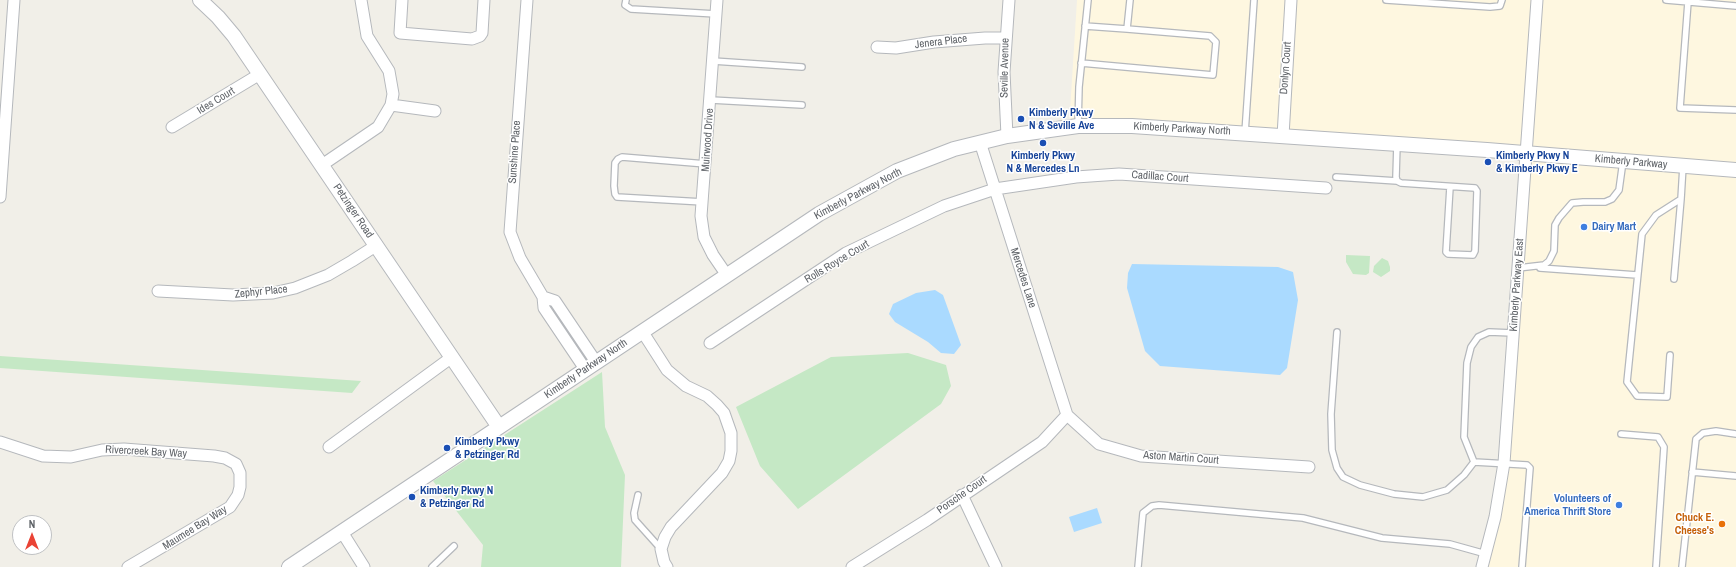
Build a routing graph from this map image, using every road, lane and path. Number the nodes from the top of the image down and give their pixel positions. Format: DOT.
graph roads {
  1 [pos="14,0"];
  2 [pos="200,0"];
  3 [pos="361,0"];
  4 [pos="402,0"];
  5 [pos="484,0"];
  6 [pos="527,0"];
  7 [pos="626,0"];
  8 [pos="717,0"];
  9 [pos="1009,0"];
  10 [pos="1088,0"];
  11 [pos="1130,0"];
  12 [pos="1254,0"];
  13 [pos="1291,0"];
  14 [pos="1386,0"];
  15 [pos="1502,0"];
  16 [pos="1537,0"];
  17 [pos="1666,0"];
  18 [pos="1401,1"];
  19 [pos="1688,2"];
  20 [pos="1736,6"];
  21 [pos="716,14"];
  22 [pos="1085,26"];
  23 [pos="1127,29"];
  24 [pos="1005,38"];
  25 [pos="877,47"];
  26 [pos="713,61"];
  27 [pos="1081,63"];
  28 [pos="802,66"];
  29 [pos="260,74"];
  30 [pos="711,100"];
  31 [pos="391,105"];
  32 [pos="802,106"];
  33 [pos="1736,110"];
  34 [pos="435,111"];
  35 [pos="1078,126"];
  36 [pos="172,127"];
  37 [pos="1245,133"];
  38 [pos="1007,136"];
  39 [pos="1283,136"];
  40 [pos="980,142"];
  41 [pos="1397,144"];
  42 [pos="1526,153"];
  43 [pos="1622,161"];
  44 [pos="706,164"];
  45 [pos="322,165"];
  46 [pos="1683,166"];
  47 [pos="1736,170"];
  48 [pos="1336,177"];
  49 [pos="1397,181"];
  50 [pos="1450,187"];
  51 [pos="1326,188"];
  52 [pos="995,189"];
  53 [pos="0,197"];
  54 [pos="1681,198"];
  55 [pos="703,202"];
  56 [pos="377,245"];
  57 [pos="1518,268"];
  58 [pos="1534,268"];
  59 [pos="726,274"];
  60 [pos="1637,275"];
  61 [pos="1674,279"];
  62 [pos="158,291"];
  63 [pos="642,331"];
  64 [pos="1337,332"];
  65 [pos="1513,333"];
  66 [pos="710,343"];
  67 [pos="1670,355"];
  68 [pos="452,357"];
  69 [pos="590,365"];
  70 [pos="1067,415"];
  71 [pos="499,427"];
  72 [pos="1621,434"];
  73 [pos="1736,434"];
  74 [pos="0,442"];
  75 [pos="329,447"];
  76 [pos="1474,462"];
  77 [pos="1504,463"];
  78 [pos="1309,467"];
  79 [pos="1692,472"];
  80 [pos="240,473"];
  81 [pos="1736,476"];
  82 [pos="638,495"];
  83 [pos="962,495"];
  84 [pos="342,532"];
  85 [pos="454,546"];
  86 [pos="662,550"];
  87 [pos="1486,554"];
  88 [pos="128,567"];
  89 [pos="289,567"];
  90 [pos="364,567"];
  91 [pos="432,567"];
  92 [pos="667,567"];
  93 [pos="852,567"];
  94 [pos="996,567"];
  95 [pos="1138,567"];
  96 [pos="1482,567"];
  97 [pos="1522,567"];
  98 [pos="1656,567"];
  99 [pos="1682,567"];
  1 -- 53 [label="street"];
  2 -- 29 [label="street, Petzinger Road"];
  3 -- 31 [label="street"];
  4 -- 5 [label="street"];
  6 -- 69 [label="street, Sunshine Place"];
  7 -- 21 [label="lane"];
  8 -- 21 [label="street, Muirwood Drive"];
  9 -- 24 [label="street, Seville Avenue"];
  10 -- 22 [label="lane"];
  11 -- 23 [label="lane"];
  12 -- 37 [label="lane"];
  13 -- 39 [label="street, Donlyn Court"];
  14 -- 18 [label="lane"];
  15 -- 18 [label="lane"];
  16 -- 42 [label="street, Kimberly Parkway East"];
  17 -- 19 [label="lane"];
  19 -- 20 [label="lane"];
  19 -- 33 [label="lane"];
  21 -- 26 [label="street, Muirwood Drive"];
  22 -- 23 [label="lane"];
  22 -- 27 [label="lane"];
  23 -- 27 [label="lane"];
  24 -- 25 [label="street, Jenera Place"];
  24 -- 38 [label="street, Seville Avenue"];
  26 -- 28 [label="lane"];
  26 -- 30 [label="street, Muirwood Drive"];
  27 -- 35 [label="lane"];
  29 -- 36 [label="street, Ides Court"];
  29 -- 45 [label="street, Petzinger Road"];
  30 -- 32 [label="lane"];
  30 -- 44 [label="street, Muirwood Drive"];
  31 -- 34 [label="street"];
  31 -- 45 [label="street"];
  35 -- 37 [label="street, Kimberly Parkway North"];
  35 -- 38 [label="street, Kimberly Parkway North"];
  37 -- 39 [label="street, Kimberly Parkway North"];
  38 -- 40 [label="street, Kimberly Parkway North"];
  39 -- 41 [label="street, Kimberly Parkway North"];
  40 -- 52 [label="street, Mercedes Lane"];
  40 -- 59 [label="street, Kimberly Parkway North"];
  41 -- 42 [label="street, Kimberly Parkway North"];
  41 -- 49 [label="lane"];
  42 -- 43 [label="street, Kimberly Parkway"];
  42 -- 57 [label="street, Kimberly Parkway East"];
  43 -- 46 [label="street, Kimberly Parkway"];
  43 -- 58 [label="lane"];
  44 -- 55 [label="street, Muirwood Drive"];
  44 -- 55 [label="lane"];
  45 -- 56 [label="street, Petzinger Road"];
  46 -- 47 [label="street, Kimberly Parkway"];
  46 -- 54 [label="lane"];
  48 -- 49 [label="lane"];
  49 -- 50 [label="lane"];
  50 -- 50 [label="lane"];
  51 -- 52 [label="street, Cadillac Court"];
  52 -- 66 [label="street, Rolls Royce Court"];
  52 -- 70 [label="street, Mercedes Lane"];
  54 -- 60 [label="lane"];
  54 -- 61 [label="lane"];
  55 -- 59 [label="street, Muirwood Drive"];
  56 -- 62 [label="street, Zephyr Place"];
  56 -- 68 [label="street, Petzinger Road"];
  57 -- 58 [label="lane"];
  57 -- 65 [label="street, Kimberly Parkway East"];
  58 -- 60 [label="lane"];
  59 -- 63 [label="street, Kimberly Parkway North"];
  60 -- 67 [label="lane"];
  63 -- 69 [label="street, Kimberly Parkway North"];
  63 -- 86 [label="street"];
  64 -- 76 [label="lane"];
  65 -- 76 [label="lane"];
  65 -- 77 [label="street, Kimberly Parkway East"];
  68 -- 71 [label="street, Petzinger Road"];
  68 -- 75 [label="street"];
  69 -- 71 [label="street, Kimberly Parkway North"];
  70 -- 78 [label="street, Aston Martin Court"];
  70 -- 83 [label="street, Porsche Court"];
  71 -- 84 [label="street, Kimberly Parkway North"];
  72 -- 98 [label="lane"];
  73 -- 79 [label="lane"];
  74 -- 80 [label="street, Rivercreek Bay Way"];
  76 -- 77 [label="lane"];
  77 -- 87 [label="street, Kimberly Parkway East"];
  77 -- 97 [label="lane"];
  79 -- 81 [label="lane"];
  79 -- 99 [label="lane"];
  80 -- 88 [label="street, Maumee Bay Way"];
  82 -- 86 [label="lane"];
  83 -- 93 [label="street, Porsche Court"];
  83 -- 94 [label="street"];
  84 -- 89 [label="street, Kimberly Parkway North"];
  84 -- 90 [label="street"];
  85 -- 91 [label="lane"];
  86 -- 92 [label="street"];
  87 -- 95 [label="lane"];
  87 -- 96 [label="street, Kimberly Parkway East"];
}
